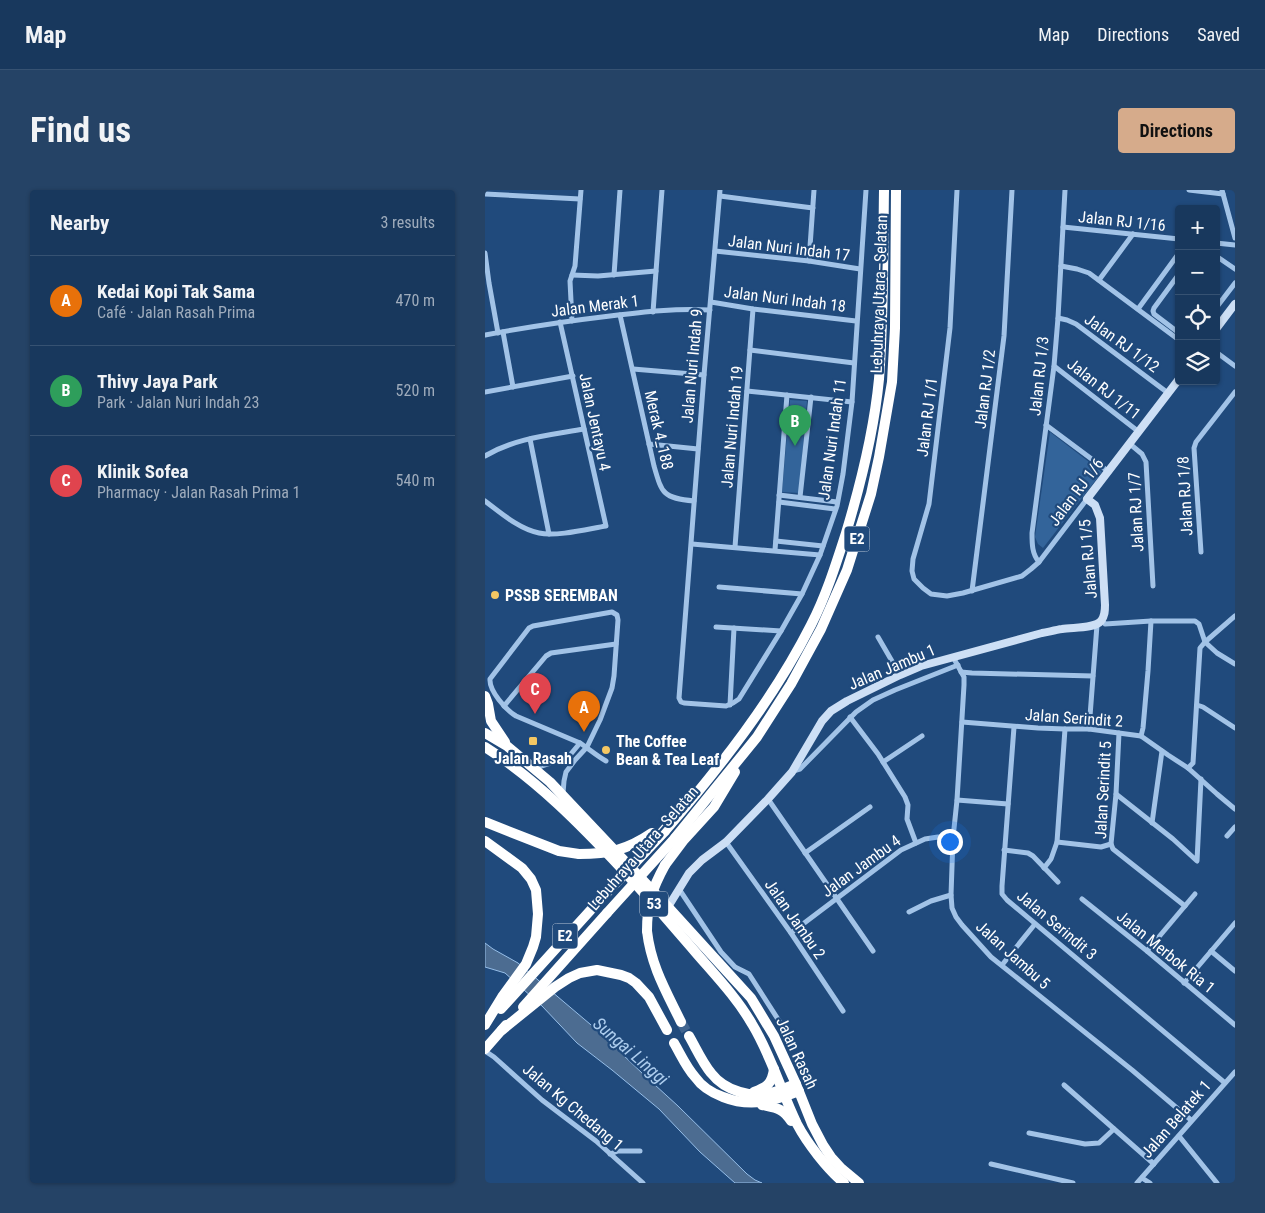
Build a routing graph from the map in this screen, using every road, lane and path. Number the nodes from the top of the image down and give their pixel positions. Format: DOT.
graph roads {
  1 [pos="581,190"];
  2 [pos="620,190"];
  3 [pos="661,190"];
  4 [pos="814,190"];
  5 [pos="866,190"];
  6 [pos="884,190"];
  7 [pos="896,190"];
  8 [pos="957,190"];
  9 [pos="1012,190"];
  10 [pos="1065,190"];
  11 [pos="1189,190"];
  12 [pos="1223,192"];
  13 [pos="720,193"];
  14 [pos="485,194"];
  15 [pos="581,199"];
  16 [pos="813,208"];
  17 [pos="1063,227"];
  18 [pos="1133,234"];
  19 [pos="1235,238"];
  20 [pos="1175,239"];
  21 [pos="1220,243"];
  22 [pos="1235,245"];
  23 [pos="715,251"];
  24 [pos="485,253"];
  25 [pos="1175,258"];
  26 [pos="1220,259"];
  27 [pos="809,262"];
  28 [pos="1061,266"];
  29 [pos="860,269"];
  30 [pos="1235,269"];
  31 [pos="655,271"];
  32 [pos="572,275"];
  33 [pos="614,275"];
  34 [pos="1175,279"];
  35 [pos="1099,280"];
  36 [pos="1235,283"];
  37 [pos="487,284"];
  38 [pos="711,302"];
  39 [pos="1220,303"];
  40 [pos="1235,304"];
  41 [pos="753,309"];
  42 [pos="1138,309"];
  43 [pos="710,310"];
  44 [pos="653,312"];
  45 [pos="620,315"];
  46 [pos="1058,318"];
  47 [pos="572,320"];
  48 [pos="856,321"];
  49 [pos="560,322"];
  50 [pos="1220,324"];
  51 [pos="1175,330"];
  52 [pos="500,332"];
  53 [pos="485,335"];
  54 [pos="1175,337"];
  55 [pos="751,350"];
  56 [pos="1220,355"];
  57 [pos="854,362"];
  58 [pos="1054,366"];
  59 [pos="1235,366"];
  60 [pos="633,369"];
  61 [pos="704,375"];
  62 [pos="573,376"];
  63 [pos="1175,384"];
  64 [pos="513,387"];
  65 [pos="485,392"];
  66 [pos="747,392"];
  67 [pos="1235,392"];
  68 [pos="1168,393"];
  69 [pos="787,395"];
  70 [pos="811,397"];
  71 [pos="851,402"];
  72 [pos="1046,425"];
  73 [pos="584,429"];
  74 [pos="1139,432"];
  75 [pos="530,439"];
  76 [pos="649,444"];
  77 [pos="1130,444"];
  78 [pos="698,449"];
  79 [pos="485,454"];
  80 [pos="1109,472"];
  81 [pos="779,495"];
  82 [pos="800,497"];
  83 [pos="1087,500"];
  84 [pos="485,501"];
  85 [pos="694,501"];
  86 [pos="779,502"];
  87 [pos="837,502"];
  88 [pos="835,509"];
  89 [pos="549,534"];
  90 [pos="776,541"];
  91 [pos="692,544"];
  92 [pos="823,546"];
  93 [pos="735,548"];
  94 [pos="775,550"];
  95 [pos="1201,552"];
  96 [pos="820,555"];
  97 [pos="1039,562"];
  98 [pos="1153,586"];
  99 [pos="719,587"];
  100 [pos="972,591"];
  101 [pos="801,594"];
  102 [pos="1235,616"];
  103 [pos="1151,621"];
  104 [pos="1099,622"];
  105 [pos="716,627"];
  106 [pos="734,628"];
  107 [pos="781,631"];
  108 [pos="878,637"];
  109 [pos="1205,642"];
  110 [pos="616,644"];
  111 [pos="953,657"];
  112 [pos="1235,664"];
  113 [pos="958,666"];
  114 [pos="961,672"];
  115 [pos="900,675"];
  116 [pos="1093,676"];
  117 [pos="485,696"];
  118 [pos="730,705"];
  119 [pos="1197,705"];
  120 [pos="504,706"];
  121 [pos="850,717"];
  122 [pos="962,722"];
  123 [pos="1014,726"];
  124 [pos="1089,728"];
  125 [pos="1235,728"];
  126 [pos="1065,730"];
  127 [pos="485,732"];
  128 [pos="1119,733"];
  129 [pos="922,736"];
  130 [pos="1141,736"];
  131 [pos="757,737"];
  132 [pos="580,744"];
  133 [pos="507,746"];
  134 [pos="485,747"];
  135 [pos="587,748"];
  136 [pos="1162,751"];
  137 [pos="606,761"];
  138 [pos="883,762"];
  139 [pos="536,768"];
  140 [pos="1188,768"];
  141 [pos="791,772"];
  142 [pos="1201,778"];
  143 [pos="699,791"];
  144 [pos="563,794"];
  145 [pos="1116,794"];
  146 [pos="768,799"];
  147 [pos="957,800"];
  148 [pos="1008,804"];
  149 [pos="1233,807"];
  150 [pos="869,808"];
  151 [pos="485,822"];
  152 [pos="1152,823"];
  153 [pos="1235,827"];
  154 [pos="1227,836"];
  155 [pos="953,838"];
  156 [pos="485,841"];
  157 [pos="725,842"];
  158 [pos="1057,842"];
  159 [pos="916,843"];
  160 [pos="1112,846"];
  161 [pos="1004,850"];
  162 [pos="805,853"];
  163 [pos="1044,868"];
  164 [pos="1058,882"];
  165 [pos="679,889"];
  166 [pos="1195,894"];
  167 [pos="951,895"];
  168 [pos="837,899"];
  169 [pos="1082,899"];
  170 [pos="1185,906"];
  171 [pos="668,907"];
  172 [pos="909,912"];
  173 [pos="1235,923"];
  174 [pos="1035,924"];
  175 [pos="791,933"];
  176 [pos="1147,951"];
  177 [pos="1211,951"];
  178 [pos="873,952"];
  179 [pos="1002,965"];
  180 [pos="530,968"];
  181 [pos="1235,970"];
  182 [pos="1184,983"];
  183 [pos="551,984"];
  184 [pos="843,1011"];
  185 [pos="681,1022"];
  186 [pos="1235,1025"];
  187 [pos="485,1026"];
  188 [pos="667,1030"];
  189 [pos="689,1036"];
  190 [pos="790,1038"];
  191 [pos="674,1043"];
  192 [pos="485,1050"];
  193 [pos="775,1069"];
  194 [pos="1234,1076"];
  195 [pos="1225,1083"];
  196 [pos="1063,1085"];
  197 [pos="798,1087"];
  198 [pos="784,1093"];
  199 [pos="748,1094"];
  200 [pos="755,1104"];
  201 [pos="1191,1120"];
  202 [pos="1113,1129"];
  203 [pos="1029,1133"];
  204 [pos="1179,1136"];
  205 [pos="640,1151"];
  206 [pos="611,1154"];
  207 [pos="821,1159"];
  208 [pos="991,1164"];
  209 [pos="1154,1164"];
  210 [pos="1142,1178"];
  211 [pos="643,1183"];
  212 [pos="844,1183"];
  213 [pos="859,1183"];
  214 [pos="1073,1183"];
  215 [pos="1137,1183"];
  216 [pos="1150,1183"];
  217 [pos="1217,1183"];
  1 -- 15 [label="street"];
  2 -- 33 [label="street"];
  3 -- 31 [label="street"];
  4 -- 16 [label="street"];
  5 -- 29 [label="street, Jalan Nuri Indah 11"];
  6 -- 143 [label="highway, Lebuhraya Utara–Selatan / E2"];
  7 -- 131 [label="highway, Lebuhraya Utara–Selatan / E2"];
  8 -- 100 [label="street, Jalan RJ 1/1"];
  9 -- 100 [label="street, Jalan RJ 1/2"];
  10 -- 17 [label="street, Jalan RJ 1/3"];
  11 -- 12 [label="street"];
  12 -- 19 [label="street"];
  13 -- 16 [label="street"];
  13 -- 23 [label="street, Jalan Nuri Indah 9"];
  14 -- 15 [label="street"];
  15 -- 32 [label="street"];
  16 -- 27 [label="street"];
  17 -- 18 [label="street, Jalan RJ 1/16"];
  17 -- 28 [label="street, Jalan RJ 1/3"];
  18 -- 20 [label="street, Jalan RJ 1/16"];
  18 -- 35 [label="street"];
  21 -- 22 [label="street"];
  23 -- 27 [label="street, Jalan Nuri Indah 17"];
  23 -- 38 [label="street, Jalan Nuri Indah 9"];
  24 -- 37 [label="street"];
  25 -- 42 [label="street"];
  26 -- 30 [label="street"];
  27 -- 29 [label="street, Jalan Nuri Indah 17"];
  28 -- 35 [label="street"];
  28 -- 46 [label="street, Jalan RJ 1/3"];
  29 -- 48 [label="street, Jalan Nuri Indah 11"];
  31 -- 33 [label="street"];
  31 -- 44 [label="street"];
  32 -- 33 [label="street"];
  32 -- 47 [label="street"];
  34 -- 51 [label="street"];
  35 -- 42 [label="street"];
  36 -- 39 [label="street"];
  37 -- 52 [label="street"];
  38 -- 41 [label="street, Jalan Nuri Indah 18"];
  38 -- 43 [label="street, Jalan Nuri Indah 9"];
  40 -- 50 [label="street"];
  41 -- 48 [label="street, Jalan Nuri Indah 18"];
  41 -- 55 [label="street, Jalan Nuri Indah 19"];
  42 -- 54 [label="street"];
  43 -- 44 [label="street, Jalan Merak 1"];
  43 -- 61 [label="street, Jalan Nuri Indah 9"];
  44 -- 45 [label="street, Jalan Merak 1"];
  45 -- 47 [label="street, Jalan Merak 1"];
  45 -- 60 [label="street, Merak 4_188"];
  46 -- 58 [label="street, Jalan RJ 1/3"];
  46 -- 68 [label="street, Jalan RJ 1/12"];
  47 -- 49 [label="street, Jalan Merak 1"];
  48 -- 57 [label="street, Jalan Nuri Indah 11"];
  49 -- 52 [label="street, Jalan Merak 1"];
  49 -- 62 [label="street, Jalan Jentayu 4"];
  52 -- 53 [label="street, Jalan Merak 1"];
  52 -- 64 [label="street"];
  55 -- 57 [label="street"];
  55 -- 66 [label="street, Jalan Nuri Indah 19"];
  56 -- 59 [label="street"];
  57 -- 71 [label="street, Jalan Nuri Indah 11"];
  58 -- 72 [label="street, Jalan RJ 1/3"];
  58 -- 74 [label="street, Jalan RJ 1/11"];
  60 -- 61 [label="street"];
  60 -- 76 [label="street, Merak 4_188"];
  61 -- 78 [label="street, Jalan Nuri Indah 9"];
  62 -- 64 [label="street"];
  62 -- 73 [label="street, Jalan Jentayu 4"];
  63 -- 68 [label="street, Jalan RJ 1/6"];
  64 -- 65 [label="street"];
  66 -- 69 [label="street"];
  66 -- 93 [label="street, Jalan Nuri Indah 19"];
  67 -- 95 [label="street, Jalan RJ 1/8"];
  68 -- 74 [label="street, Jalan RJ 1/6"];
  69 -- 70 [label="street"];
  69 -- 81 [label="street"];
  70 -- 71 [label="street"];
  70 -- 82 [label="street"];
  71 -- 87 [label="street, Jalan Nuri Indah 11"];
  72 -- 80 [label="street"];
  72 -- 97 [label="street, Jalan RJ 1/3"];
  73 -- 75 [label="street"];
  73 -- 89 [label="street, Jalan Jentayu 4"];
  74 -- 77 [label="street, Jalan RJ 1/6"];
  75 -- 79 [label="street"];
  75 -- 89 [label="street"];
  76 -- 78 [label="street"];
  76 -- 85 [label="street, Merak 4_188"];
  77 -- 80 [label="street, Jalan RJ 1/6"];
  77 -- 98 [label="street, Jalan RJ 1/7"];
  78 -- 85 [label="street, Jalan Nuri Indah 9"];
  80 -- 83 [label="street, Jalan RJ 1/6"];
  81 -- 82 [label="street"];
  81 -- 86 [label="street"];
  82 -- 87 [label="street"];
  83 -- 97 [label="street, Jalan RJ 1/6"];
  83 -- 104 [label="street, Jalan RJ 1/5"];
  84 -- 89 [label="street"];
  85 -- 91 [label="street, Jalan Nuri Indah 9"];
  86 -- 88 [label="street"];
  86 -- 90 [label="street"];
  87 -- 88 [label="street, Jalan Nuri Indah 11"];
  88 -- 92 [label="street, Jalan Nuri Indah 11"];
  90 -- 92 [label="street"];
  90 -- 94 [label="street"];
  91 -- 93 [label="street"];
  91 -- 118 [label="street, Jalan Nuri Indah 9"];
  92 -- 96 [label="street, Jalan Nuri Indah 11"];
  93 -- 94 [label="street"];
  94 -- 96 [label="street"];
  96 -- 101 [label="street, Jalan Nuri Indah 11"];
  97 -- 100 [label="street, Jalan RJ 1/6"];
  99 -- 101 [label="street"];
  101 -- 107 [label="street, Jalan Nuri Indah 11"];
  102 -- 109 [label="street"];
  103 -- 104 [label="street, Jalan Jambu 1"];
  103 -- 109 [label="street, Jalan Jambu 1"];
  103 -- 130 [label="street"];
  104 -- 111 [label="street, Jalan Jambu 1"];
  104 -- 116 [label="street"];
  105 -- 106 [label="street"];
  106 -- 107 [label="street"];
  106 -- 118 [label="street"];
  107 -- 118 [label="street, Jalan Nuri Indah 11"];
  108 -- 115 [label="street"];
  109 -- 112 [label="street"];
  109 -- 119 [label="street"];
  110 -- 120 [label="street"];
  110 -- 120 [label="street"];
  110 -- 135 [label="street"];
  111 -- 113 [label="street, Jalan Jambu 5"];
  111 -- 115 [label="street, Jalan Jambu 1"];
  113 -- 114 [label="street, Jalan Jambu 5"];
  113 -- 121 [label="street"];
  114 -- 116 [label="street"];
  114 -- 122 [label="street, Jalan Jambu 5"];
  115 -- 141 [label="street, Jalan Jambu 1"];
  116 -- 124 [label="street"];
  117 -- 133 [label="highway"];
  119 -- 125 [label="street"];
  119 -- 140 [label="street"];
  120 -- 132 [label="street"];
  121 -- 138 [label="street"];
  121 -- 141 [label="street"];
  122 -- 123 [label="street, Jalan Serindit 2"];
  122 -- 147 [label="street, Jalan Jambu 5"];
  123 -- 126 [label="street, Jalan Serindit 2"];
  123 -- 148 [label="street, Jalan Serindit 3"];
  124 -- 126 [label="street, Jalan Serindit 2"];
  124 -- 128 [label="street, Jalan Serindit 2"];
  126 -- 158 [label="street"];
  127 -- 133 [label="highway, Jalan Rasah / 53"];
  128 -- 130 [label="street, Jalan Serindit 2"];
  128 -- 145 [label="street, Jalan Serindit 5"];
  129 -- 138 [label="street"];
  130 -- 136 [label="street, Jalan Serindit 2"];
  131 -- 183 [label="highway, Lebuhraya Utara–Selatan / E2, bridge"];
  131 -- 185 [label="highway, bridge"];
  132 -- 135 [label="street"];
  132 -- 139 [label="street"];
  133 -- 139 [label="highway, Jalan Rasah / 53"];
  134 -- 193 [label="highway, Jalan Rasah / 53"];
  135 -- 137 [label="street"];
  135 -- 144 [label="street"];
  136 -- 140 [label="street, Jalan Serindit 2"];
  136 -- 152 [label="street"];
  138 -- 159 [label="street"];
  139 -- 144 [label="highway, Jalan Rasah / 53"];
  140 -- 142 [label="street, Jalan Serindit 2"];
  141 -- 146 [label="street, Jalan Jambu 1"];
  142 -- 149 [label="street, Jalan Serindit 2"];
  142 -- 152 [label="street"];
  143 -- 151 [label="highway, bridge"];
  143 -- 180 [label="highway, Lebuhraya Utara–Selatan / E2, bridge"];
  144 -- 171 [label="highway, Jalan Rasah / 53"];
  145 -- 152 [label="street"];
  145 -- 160 [label="street, Jalan Serindit 5"];
  146 -- 157 [label="street, Jalan Jambu 1"];
  146 -- 162 [label="street"];
  147 -- 148 [label="street"];
  147 -- 155 [label="street, Jalan Jambu 5"];
  148 -- 161 [label="street, Jalan Serindit 3"];
  150 -- 162 [label="street"];
  153 -- 154 [label="street"];
  155 -- 159 [label="street, Jalan Jambu 4"];
  155 -- 167 [label="street, Jalan Jambu 5"];
  156 -- 180 [label="highway"];
  157 -- 165 [label="street, Jalan Jambu 1"];
  157 -- 175 [label="street, Jalan Jambu 2"];
  158 -- 160 [label="street"];
  158 -- 163 [label="street"];
  159 -- 168 [label="street, Jalan Jambu 4"];
  160 -- 170 [label="street"];
  161 -- 163 [label="street"];
  161 -- 174 [label="street, Jalan Serindit 3"];
  162 -- 168 [label="street"];
  163 -- 164 [label="street"];
  165 -- 171 [label="street, Jalan Jambu 1"];
  165 -- 190 [label="street"];
  166 -- 170 [label="street"];
  167 -- 172 [label="street"];
  167 -- 179 [label="street, Jalan Jambu 5"];
  168 -- 175 [label="street, Jalan Jambu 4"];
  168 -- 178 [label="street"];
  169 -- 176 [label="street, Jalan Merbok Ria 1"];
  170 -- 176 [label="street"];
  171 -- 197 [label="highway, Jalan Rasah / 53"];
  173 -- 177 [label="street"];
  174 -- 179 [label="street"];
  174 -- 195 [label="street, Jalan Serindit 3"];
  175 -- 184 [label="street, Jalan Jambu 2"];
  176 -- 182 [label="street, Jalan Merbok Ria 1"];
  177 -- 181 [label="street"];
  177 -- 182 [label="street"];
  179 -- 201 [label="street, Jalan Jambu 5"];
  180 -- 187 [label="highway, Lebuhraya Utara–Selatan / E2"];
  182 -- 186 [label="street, Jalan Merbok Ria 1"];
  183 -- 188 [label="highway"];
  183 -- 192 [label="highway"];
  189 -- 199 [label="highway"];
  191 -- 200 [label="highway"];
  192 -- 206 [label="street, Jalan Kg Chedang 1"];
  193 -- 198 [label="highway, Jalan Rasah / 53"];
  193 -- 199 [label="highway"];
  194 -- 195 [label="street, Jalan Belatek 1"];
  195 -- 201 [label="street, Jalan Belatek 1"];
  196 -- 202 [label="street"];
  197 -- 198 [label="highway"];
  197 -- 213 [label="highway, Jalan Rasah / 53"];
  198 -- 199 [label="highway"];
  198 -- 200 [label="highway"];
  198 -- 207 [label="highway, Jalan Rasah / 53"];
  200 -- 207 [label="highway"];
  201 -- 204 [label="street, Jalan Belatek 1"];
  202 -- 203 [label="street"];
  202 -- 209 [label="street"];
  204 -- 209 [label="street, Jalan Belatek 1"];
  204 -- 217 [label="street"];
  205 -- 206 [label="street"];
  206 -- 211 [label="street, Jalan Kg Chedang 1"];
  207 -- 212 [label="highway, Jalan Rasah / 53"];
  208 -- 214 [label="street"];
  209 -- 210 [label="street, Jalan Belatek 1"];
  210 -- 215 [label="street, Jalan Belatek 1"];
  210 -- 216 [label="street"];
}
